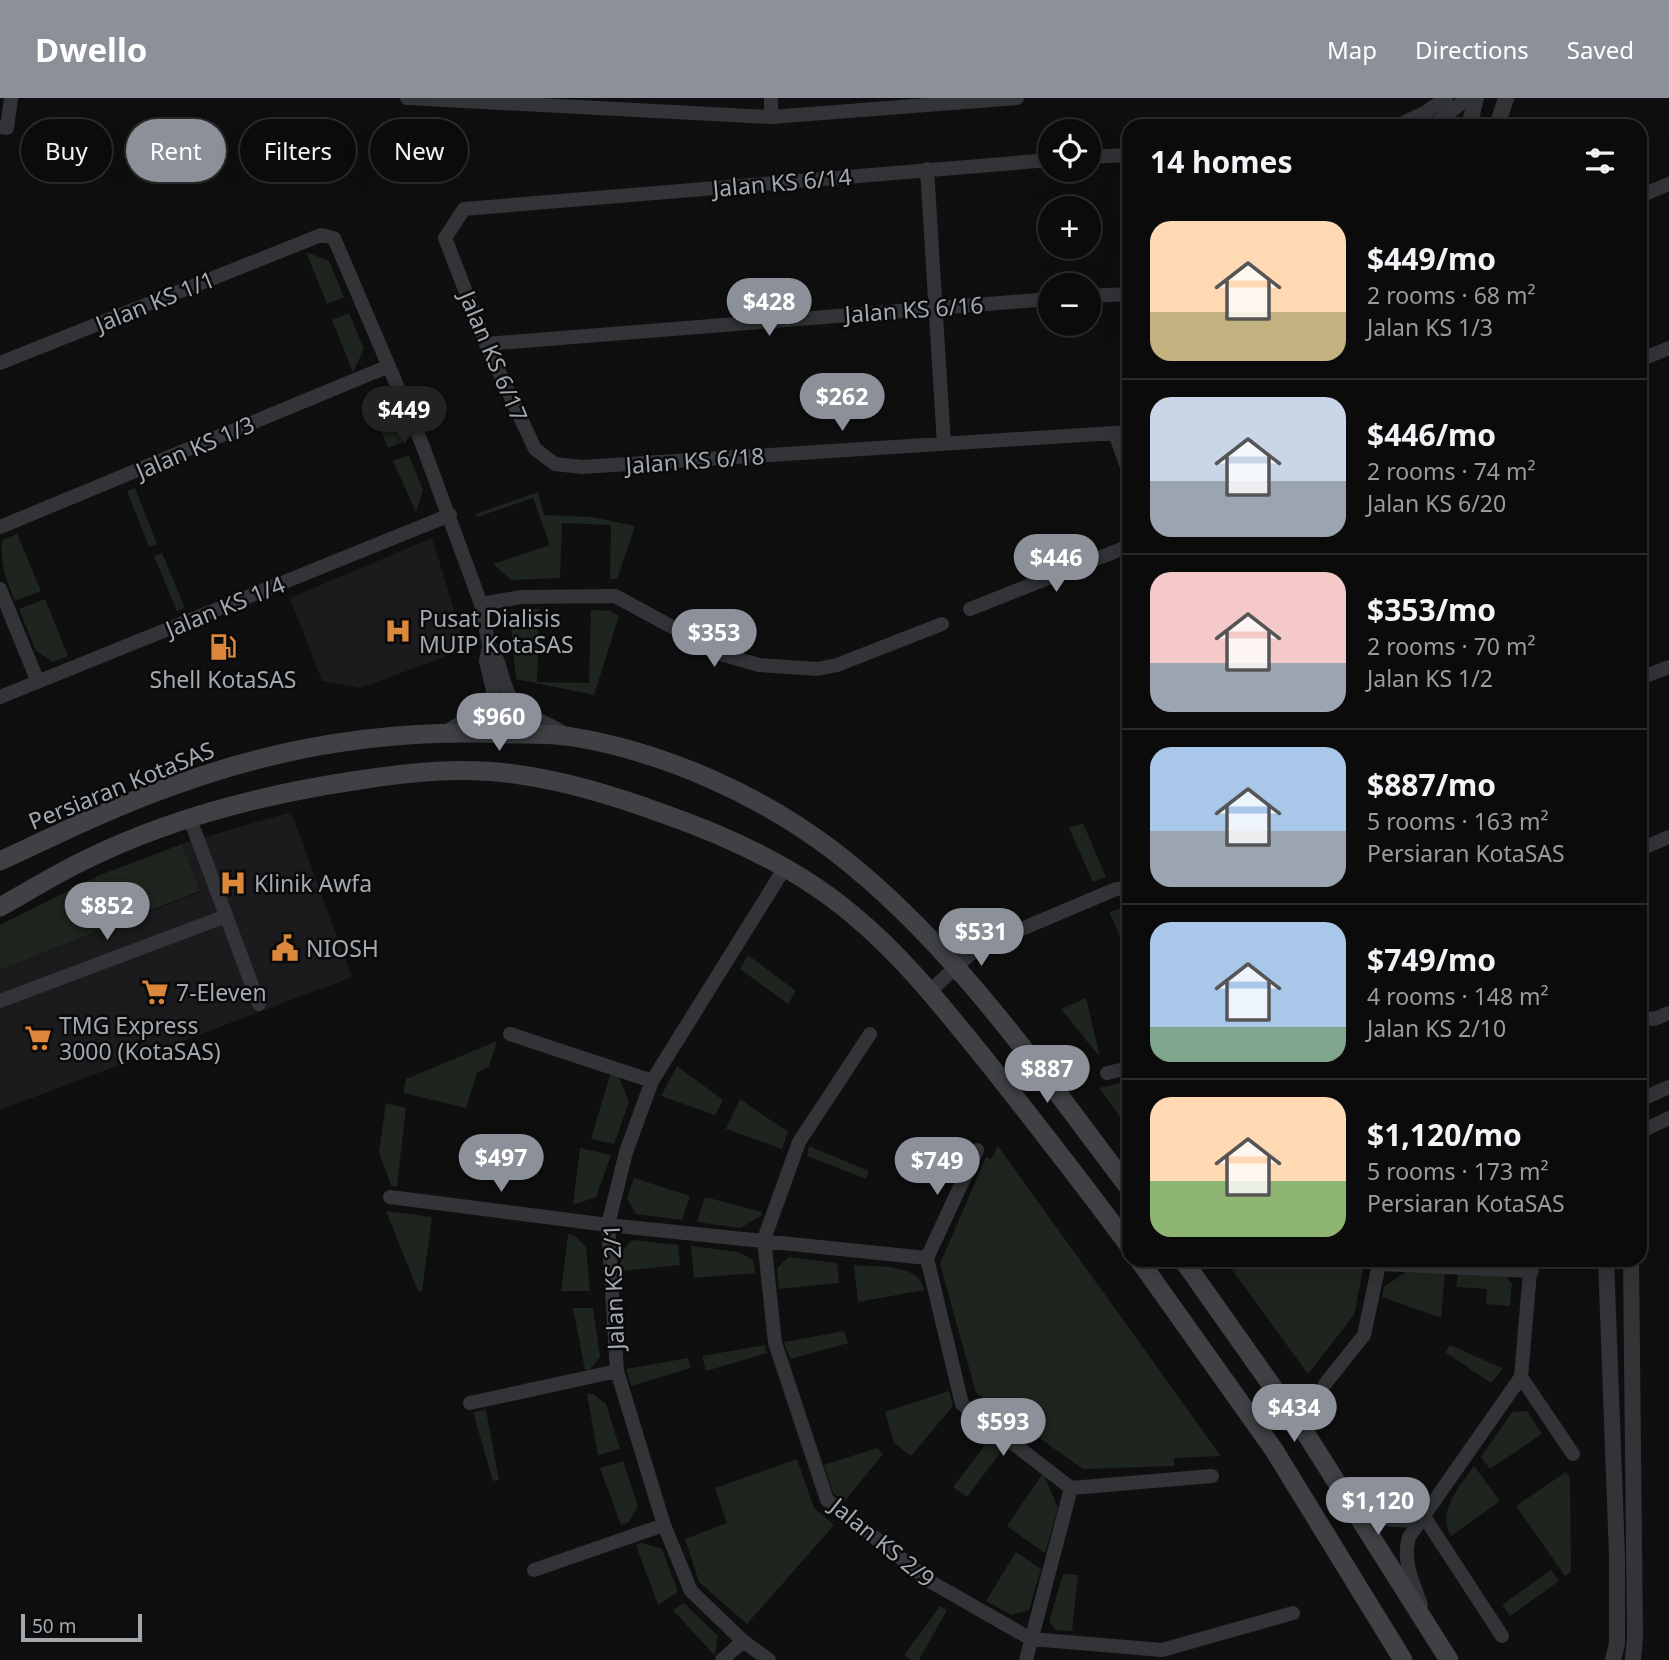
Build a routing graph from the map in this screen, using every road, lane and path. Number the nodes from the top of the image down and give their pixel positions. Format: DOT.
graph roads {
  1 [pos="11,98"];
  2 [pos="407,98"];
  3 [pos="771,98"];
  4 [pos="1017,98"];
  5 [pos="1446,98"];
  6 [pos="1468,98"];
  7 [pos="1476,98"];
  8 [pos="1506,98"];
  9 [pos="771,117"];
  10 [pos="1412,119"];
  11 [pos="1441,119"];
  12 [pos="1471,119"];
  13 [pos="1499,119"];
  14 [pos="4,127"];
  15 [pos="1122,156"];
  16 [pos="1101,157"];
  17 [pos="1038,161"];
  18 [pos="927,169"];
  19 [pos="1669,184"];
  20 [pos="1647,193"];
  21 [pos="445,238"];
  22 [pos="1122,294"];
  23 [pos="1101,295"];
  24 [pos="1038,300"];
  25 [pos="936,307"];
  26 [pos="486,344"];
  27 [pos="1669,348"];
  28 [pos="1647,357"];
  29 [pos="0,363"];
  30 [pos="389,366"];
  31 [pos="1122,432"];
  32 [pos="944,444"];
  33 [pos="555,464"];
  34 [pos="450,515"];
  35 [pos="0,527"];
  36 [pos="1122,549"];
  37 [pos="0,589"];
  38 [pos="481,604"];
  39 [pos="970,609"];
  40 [pos="942,624"];
  41 [pos="489,646"];
  42 [pos="1669,667"];
  43 [pos="1647,675"];
  44 [pos="38,682"];
  45 [pos="0,697"];
  46 [pos="447,731"];
  47 [pos="570,736"];
  48 [pos="190,819"];
  49 [pos="1669,837"];
  50 [pos="1647,846"];
  51 [pos="0,861"];
  52 [pos="784,869"];
  53 [pos="1122,889"];
  54 [pos="0,907"];
  55 [pos="226,916"];
  56 [pos="955,968"];
  57 [pos="930,991"];
  58 [pos="0,1001"];
  59 [pos="259,1004"];
  60 [pos="1669,1013"];
  61 [pos="1647,1018"];
  62 [pos="510,1034"];
  63 [pos="870,1034"];
  64 [pos="1122,1070"];
  65 [pos="1107,1073"];
  66 [pos="652,1081"];
  67 [pos="1669,1087"];
  68 [pos="1647,1097"];
  69 [pos="1669,1118"];
  70 [pos="1647,1129"];
  71 [pos="977,1150"];
  72 [pos="1122,1179"];
  73 [pos="390,1197"];
  74 [pos="607,1225"];
  75 [pos="1122,1237"];
  76 [pos="764,1239"];
  77 [pos="927,1258"];
  78 [pos="1144,1267"];
  79 [pos="1187,1267"];
  80 [pos="1380,1267"];
  81 [pos="1532,1267"];
  82 [pos="1606,1267"];
  83 [pos="1631,1267"];
  84 [pos="617,1371"];
  85 [pos="1521,1377"];
  86 [pos="1325,1384"];
  87 [pos="470,1403"];
  88 [pos="1573,1454"];
  89 [pos="1212,1476"];
  90 [pos="1071,1488"];
  91 [pos="1346,1497"];
  92 [pos="1425,1518"];
  93 [pos="664,1525"];
  94 [pos="534,1570"];
  95 [pos="1293,1613"];
  96 [pos="1429,1627"];
  97 [pos="1502,1636"];
  98 [pos="1031,1639"];
  99 [pos="743,1641"];
  100 [pos="722,1660"];
  101 [pos="769,1660"];
  102 [pos="1026,1660"];
  103 [pos="1403,1660"];
  104 [pos="1449,1660"];
  105 [pos="1613,1660"];
  106 [pos="1633,1660"];
  1 -- 14 [label="street"];
  2 -- 9 [label="street"];
  3 -- 9 [label="street"];
  4 -- 9 [label="street"];
  5 -- 10 [label="street"];
  6 -- 11 [label="street"];
  7 -- 12 [label="street"];
  8 -- 13 [label="street"];
  15 -- 16 [label="street"];
  17 -- 18 [label="street, Jalan KS 6/14"];
  18 -- 21 [label="street, Jalan KS 6/14"];
  18 -- 25 [label="street"];
  19 -- 20 [label="street"];
  21 -- 26 [label="street, Jalan KS 6/17"];
  22 -- 23 [label="street"];
  24 -- 25 [label="street, Jalan KS 6/16"];
  25 -- 26 [label="street, Jalan KS 6/16"];
  25 -- 32 [label="street"];
  26 -- 33 [label="street, Jalan KS 6/17"];
  27 -- 28 [label="street"];
  29 -- 30 [label="street, Jalan KS 1/1"];
  30 -- 34 [label="street"];
  30 -- 35 [label="street, Jalan KS 1/3"];
  31 -- 32 [label="street, Jalan KS 6/18"];
  32 -- 33 [label="street, Jalan KS 6/18"];
  34 -- 38 [label="street"];
  34 -- 44 [label="street, Jalan KS 1/4"];
  36 -- 39 [label="street"];
  37 -- 44 [label="street"];
  38 -- 40 [label="street"];
  38 -- 41 [label="street"];
  41 -- 46 [label="street"];
  41 -- 47 [label="street"];
  42 -- 43 [label="street"];
  44 -- 45 [label="street, Jalan KS 1/4"];
  46 -- 47 [label="main road, Persiaran KotaSAS"];
  46 -- 51 [label="main road, Persiaran KotaSAS"];
  47 -- 56 [label="main road, Persiaran KotaSAS"];
  48 -- 52 [label="main road"];
  48 -- 54 [label="main road"];
  48 -- 55 [label="street"];
  49 -- 50 [label="street"];
  52 -- 57 [label="main road"];
  52 -- 66 [label="street, Jalan KS 2/1"];
  53 -- 56 [label="street"];
  55 -- 58 [label="street"];
  55 -- 59 [label="street"];
  56 -- 57 [label="street"];
  56 -- 72 [label="main road, Persiaran KotaSAS"];
  57 -- 75 [label="main road"];
  60 -- 61 [label="street"];
  62 -- 66 [label="street"];
  63 -- 76 [label="street, Jalan KS 2/9"];
  64 -- 65 [label="street"];
  66 -- 74 [label="street, Jalan KS 2/1"];
  67 -- 68 [label="street"];
  69 -- 70 [label="street"];
  71 -- 77 [label="street"];
  73 -- 74 [label="street"];
  74 -- 76 [label="street"];
  74 -- 84 [label="street, Jalan KS 2/1"];
  76 -- 77 [label="street"];
  76 -- 98 [label="street, Jalan KS 2/9"];
  77 -- 90 [label="street"];
  78 -- 103 [label="main road"];
  79 -- 91 [label="main road"];
  80 -- 86 [label="street"];
  81 -- 85 [label="street"];
  82 -- 105 [label="street"];
  83 -- 106 [label="street"];
  84 -- 87 [label="street"];
  84 -- 93 [label="street, Jalan KS 2/1"];
  85 -- 88 [label="street"];
  85 -- 92 [label="street"];
  89 -- 90 [label="street"];
  90 -- 98 [label="street"];
  91 -- 92 [label="street"];
  91 -- 96 [label="main road"];
  92 -- 96 [label="street"];
  92 -- 97 [label="street"];
  93 -- 94 [label="street"];
  93 -- 99 [label="street, Jalan KS 2/1"];
  95 -- 98 [label="street, Jalan KS 2/9"];
  96 -- 104 [label="main road"];
  98 -- 102 [label="street"];
  99 -- 100 [label="street"];
  99 -- 101 [label="street, Jalan KS 2/1"];
}
